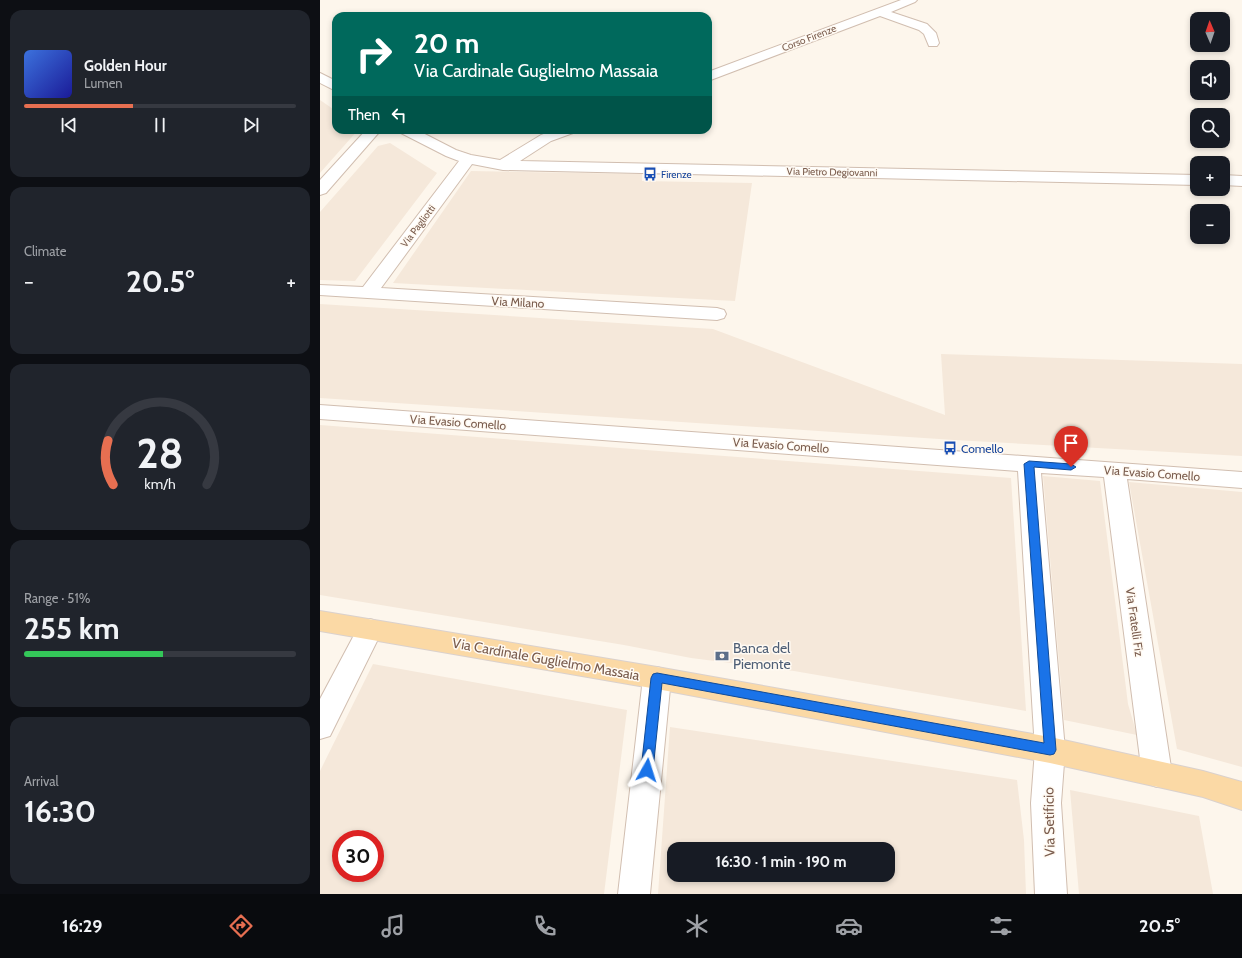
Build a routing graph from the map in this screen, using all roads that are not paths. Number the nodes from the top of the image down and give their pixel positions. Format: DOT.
graph roads {
  1 [pos="911,0"];
  2 [pos="880,12"];
  3 [pos="933,43"];
  4 [pos="712,75"];
  5 [pos="320,77"];
  6 [pos="332,84"];
  7 [pos="370,134"];
  8 [pos="414,134"];
  9 [pos="557,134"];
  10 [pos="468,159"];
  11 [pos="503,165"];
  12 [pos="1190,180"];
  13 [pos="1230,180"];
  14 [pos="1242,181"];
  15 [pos="320,190"];
  16 [pos="320,290"];
  17 [pos="368,293"];
  18 [pos="717,314"];
  19 [pos="320,412"];
  20 [pos="1029,464"];
  21 [pos="1114,470"];
  22 [pos="1242,480"];
  23 [pos="320,621"];
  24 [pos="370,629"];
  25 [pos="657,678"];
  26 [pos="320,727"];
  27 [pos="1050,750"];
  28 [pos="1157,774"];
  29 [pos="1242,796"];
  30 [pos="634,894"];
  31 [pos="1051,894"];
  1 -- 2 [label="street, Corso Firenze"];
  2 -- 3 [label="street"];
  2 -- 4 [label="street, Corso Firenze"];
  5 -- 6 [label="street"];
  7 -- 15 [label="street"];
  8 -- 10 [label="street, Via Pietro Degiovanni"];
  9 -- 11 [label="street"];
  10 -- 11 [label="street, Via Pietro Degiovanni"];
  10 -- 17 [label="street, Via Pagliotti"];
  11 -- 12 [label="street, Via Pietro Degiovanni"];
  13 -- 14 [label="street"];
  16 -- 17 [label="street, Via Milano"];
  17 -- 18 [label="street, Via Milano"];
  19 -- 20 [label="street, Via Evasio Comello"];
  20 -- 21 [label="street, Via Evasio Comello"];
  20 -- 27 [label="street, Via Setificio"];
  21 -- 22 [label="street, Via Evasio Comello"];
  21 -- 28 [label="street, Via Fratelli Fiz"];
  23 -- 24 [label="main road, Via Cardinale Guglielmo Massaia"];
  24 -- 25 [label="main road, Via Cardinale Guglielmo Massaia"];
  24 -- 26 [label="street"];
  25 -- 27 [label="main road, Via Cardinale Guglielmo Massaia"];
  25 -- 30 [label="street"];
  27 -- 28 [label="main road, Via Cardinale Guglielmo Massaia"];
  27 -- 31 [label="street, Via Setificio"];
  28 -- 29 [label="main road, Via Cardinale Guglielmo Massaia"];
}
